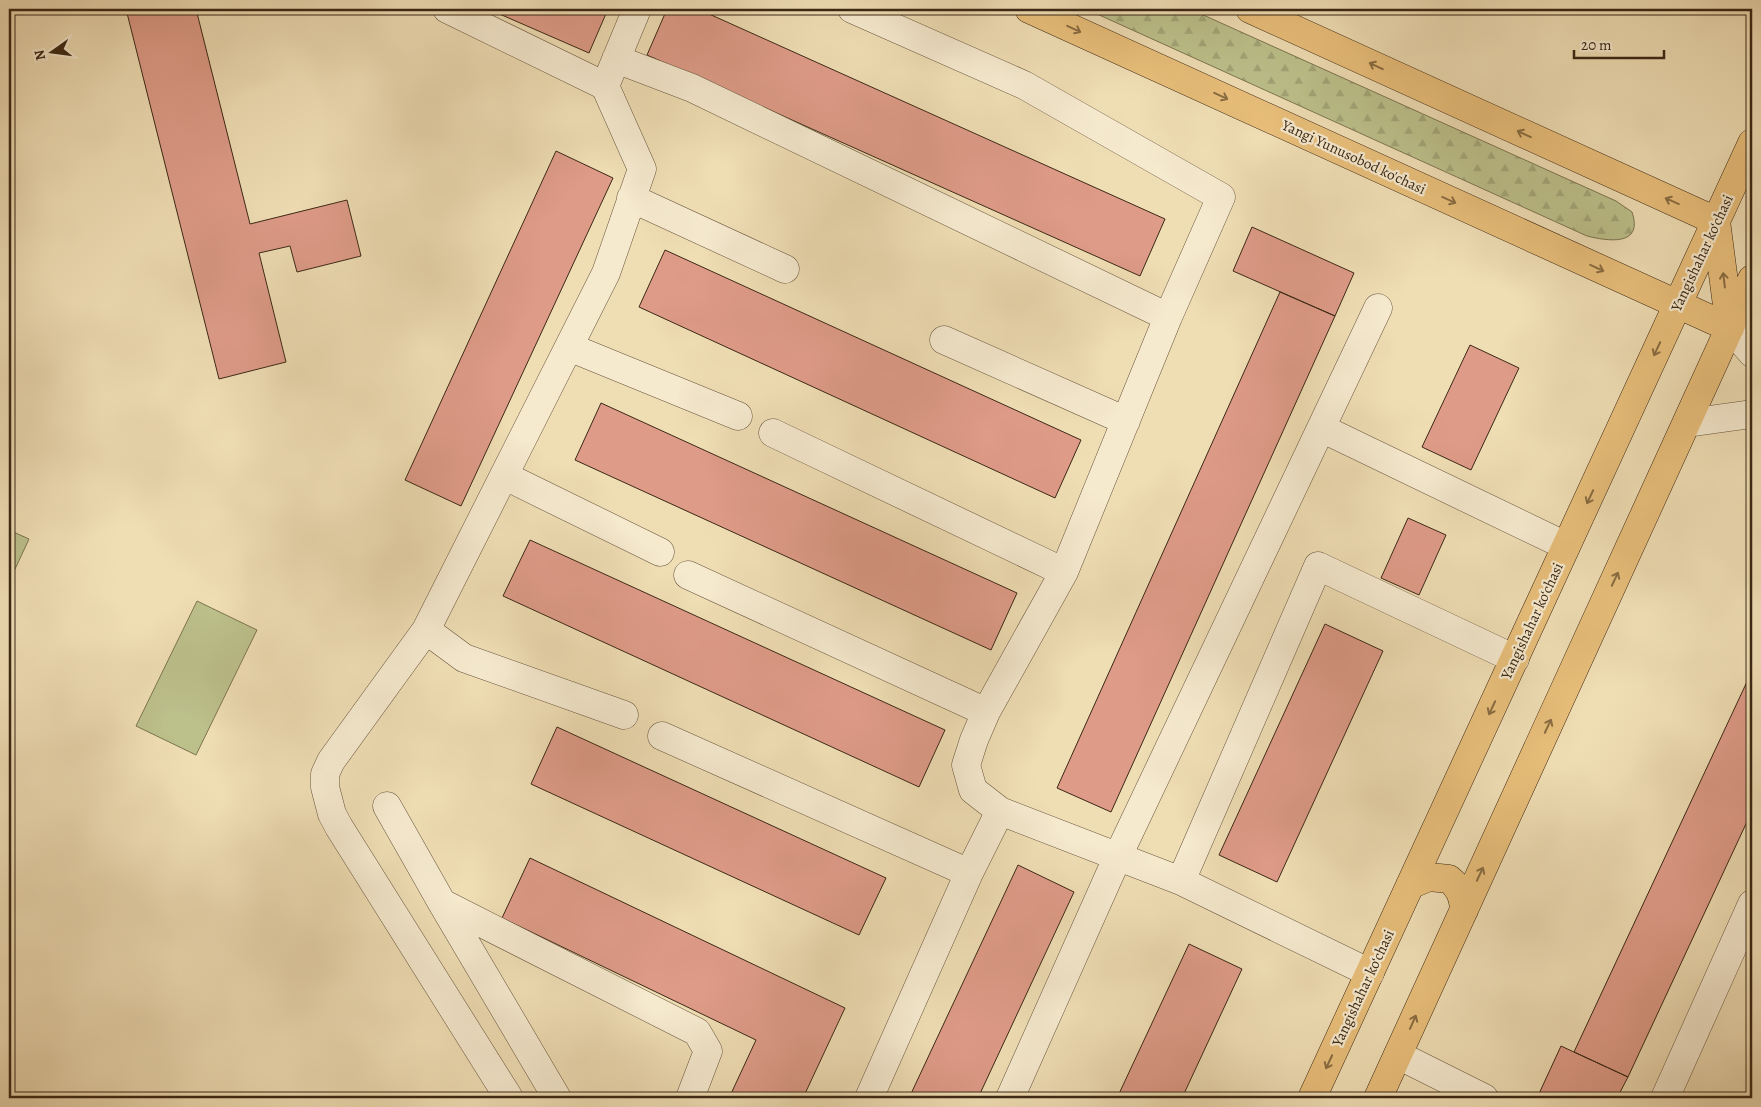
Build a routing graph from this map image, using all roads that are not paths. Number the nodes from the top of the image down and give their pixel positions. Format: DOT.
graph roads {
  1 [pos="447,9"];
  2 [pos="637,9"];
  3 [pos="852,9"];
  4 [pos="1029,9"];
  5 [pos="1250,9"];
  6 [pos="616,59"];
  7 [pos="605,86"];
  8 [pos="1752,143"];
  9 [pos="631,198"];
  10 [pos="1716,221"];
  11 [pos="785,269"];
  12 [pos="1752,279"];
  13 [pos="1678,305"];
  14 [pos="1378,308"];
  15 [pos="1168,317"];
  16 [pos="1730,328"];
  17 [pos="944,340"];
  18 [pos="569,347"];
  19 [pos="1752,353"];
  20 [pos="1752,414"];
  21 [pos="738,416"];
  22 [pos="1126,421"];
  23 [pos="1687,423"];
  24 [pos="1322,428"];
  25 [pos="773,433"];
  26 [pos="505,476"];
  27 [pos="1566,546"];
  28 [pos="660,552"];
  29 [pos="1064,572"];
  30 [pos="688,576"];
  31 [pos="426,630"];
  32 [pos="1515,659"];
  33 [pos="986,712"];
  34 [pos="624,715"];
  35 [pos="662,736"];
  36 [pos="387,806"];
  37 [pos="1000,811"];
  38 [pos="1118,856"];
  39 [pos="969,873"];
  40 [pos="1181,881"];
  41 [pos="1410,885"];
  42 [pos="442,903"];
  43 [pos="1752,904"];
  44 [pos="1464,910"];
  45 [pos="1370,973"];
  46 [pos="1398,1054"];
  47 [pos="508,1098"];
  48 [pos="557,1098"];
  49 [pos="690,1098"];
  50 [pos="869,1098"];
  51 [pos="1010,1098"];
  52 [pos="1312,1098"];
  53 [pos="1378,1098"];
  54 [pos="1484,1098"];
  55 [pos="1664,1098"];
  1 -- 7 [label="street"];
  2 -- 6 [label="street"];
  3 -- 15 [label="street"];
  4 -- 13 [label="main road, Yangi Yunusobod ko'chasi, one-way"];
  10 -- 5 [label="main road, one-way"];
  6 -- 7 [label="street"];
  6 -- 15 [label="street"];
  7 -- 9 [label="street"];
  8 -- 10 [label="main road, Yangishahar ko‘chasi"];
  9 -- 11 [label="street"];
  9 -- 18 [label="street"];
  10 -- 13 [label="main road, Yangishahar ko‘chasi"];
  16 -- 10 [label="main road, one-way"];
  12 -- 16 [label="main road"];
  13 -- 16 [label="main road, Yangi Yunusobod ko'chasi"];
  13 -- 27 [label="main road, Yangishahar ko‘chasi, one-way"];
  14 -- 24 [label="street"];
  15 -- 22 [label="street"];
  16 -- 19 [label="street"];
  16 -- 23 [label="main road"];
  17 -- 22 [label="street"];
  18 -- 21 [label="street"];
  18 -- 26 [label="street"];
  20 -- 23 [label="street"];
  22 -- 29 [label="street"];
  44 -- 23 [label="main road, one-way"];
  24 -- 27 [label="street"];
  24 -- 38 [label="street"];
  25 -- 29 [label="street"];
  26 -- 28 [label="street"];
  26 -- 31 [label="street"];
  27 -- 32 [label="main road, Yangishahar ko‘chasi"];
  29 -- 33 [label="street"];
  30 -- 33 [label="street"];
  31 -- 34 [label="street"];
  31 -- 47 [label="street"];
  32 -- 40 [label="street"];
  32 -- 41 [label="main road, Yangishahar ko‘chasi, one-way"];
  33 -- 37 [label="street"];
  35 -- 39 [label="street"];
  36 -- 42 [label="street"];
  37 -- 38 [label="street"];
  37 -- 39 [label="street"];
  38 -- 40 [label="street"];
  38 -- 51 [label="street"];
  39 -- 50 [label="street"];
  40 -- 45 [label="street"];
  41 -- 44 [label="main road"];
  41 -- 45 [label="main road, Yangishahar ko‘chasi"];
  42 -- 48 [label="street"];
  42 -- 49 [label="street"];
  43 -- 55 [label="street"];
  46 -- 44 [label="main road, one-way"];
  45 -- 52 [label="main road, Yangishahar ko‘chasi, one-way"];
  46 -- 53 [label="main road"];
  46 -- 54 [label="street"];
}
